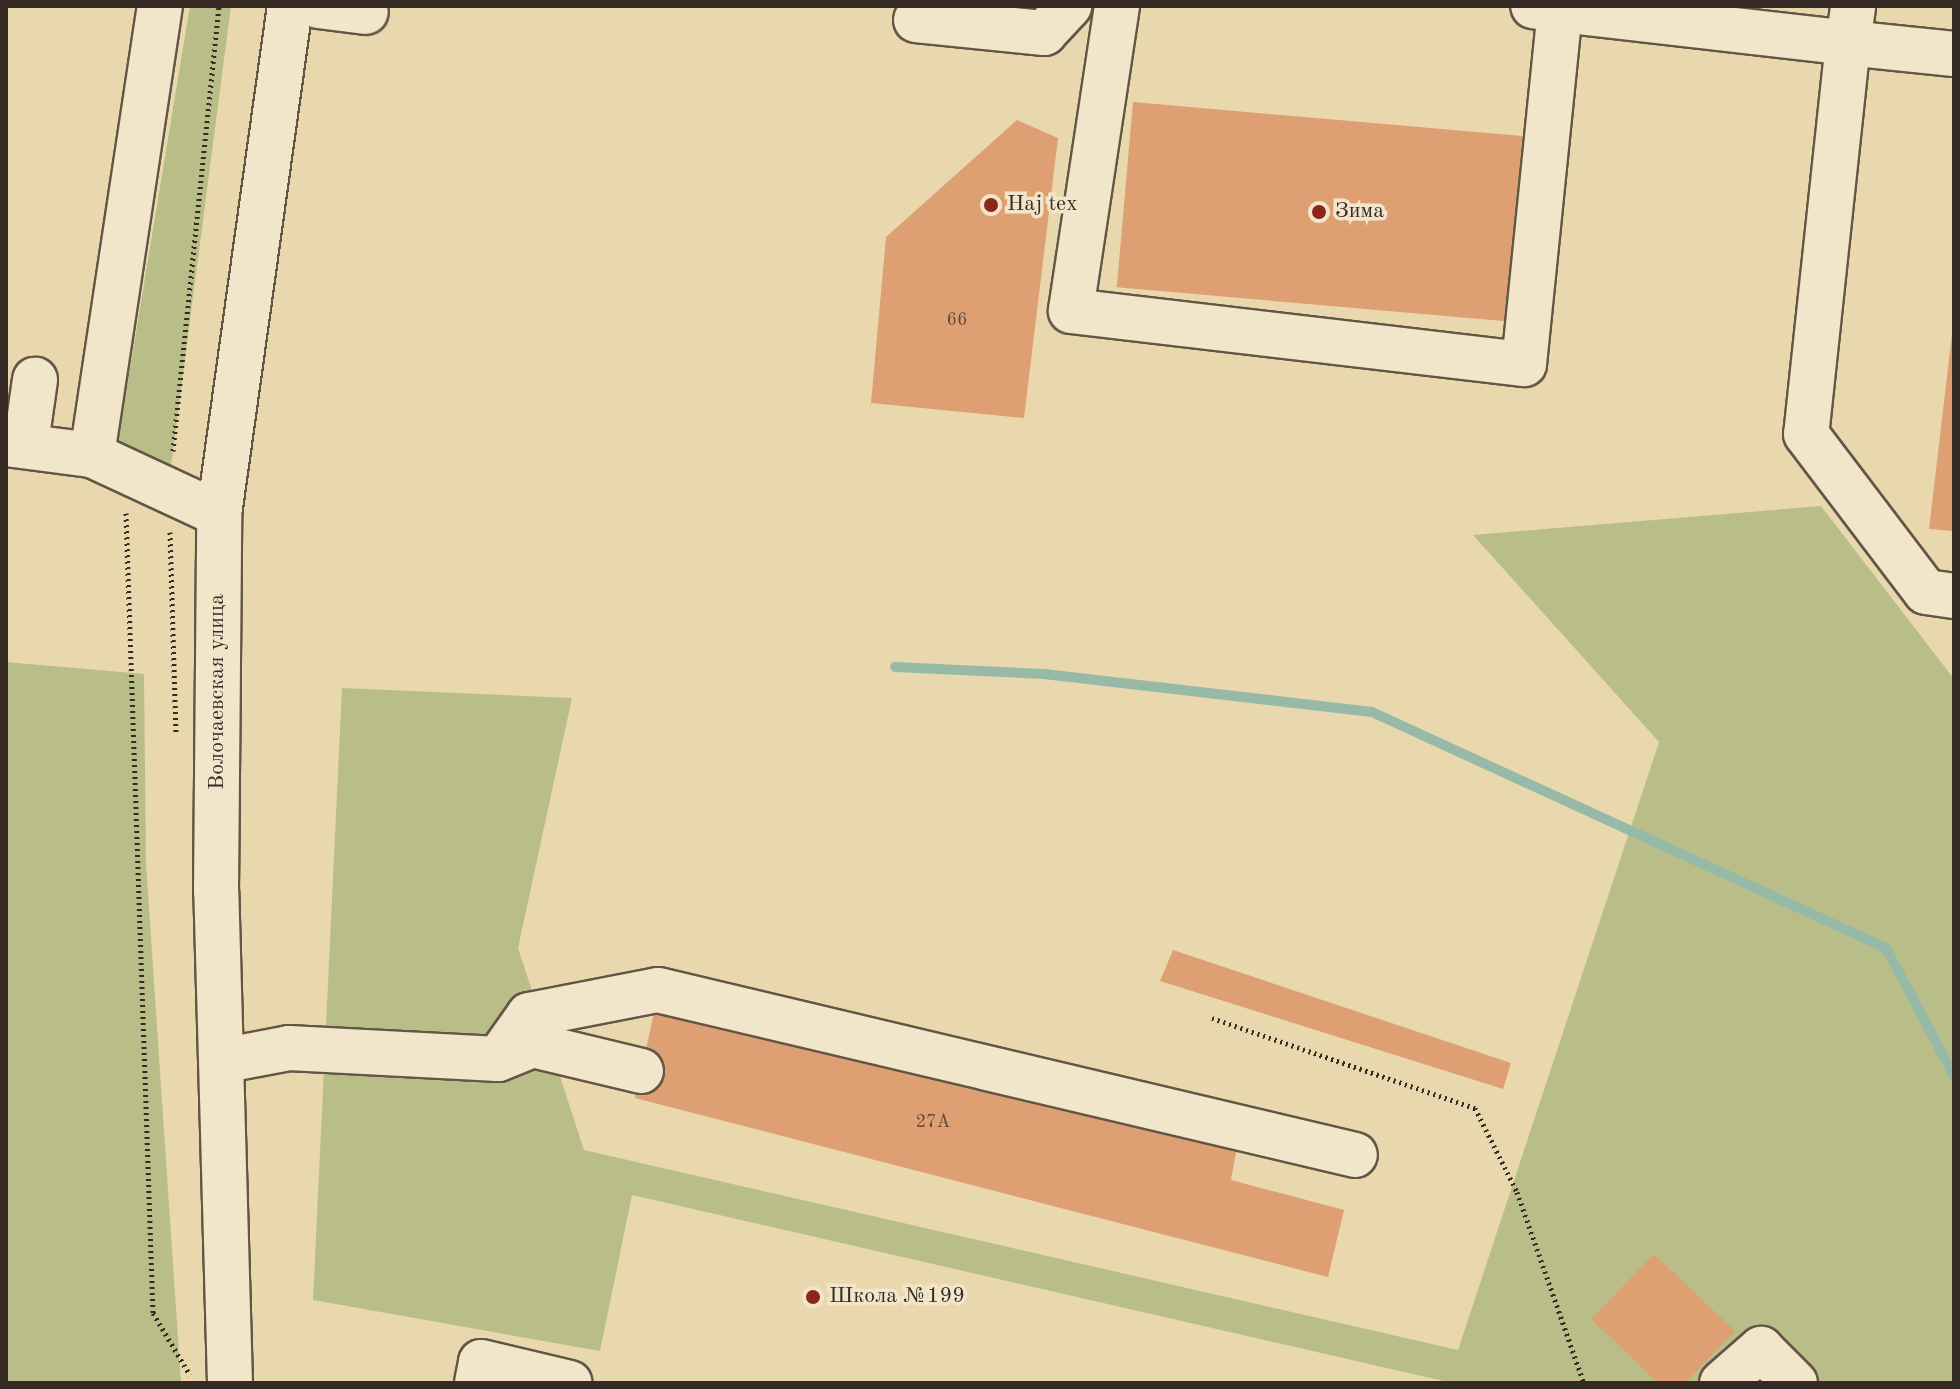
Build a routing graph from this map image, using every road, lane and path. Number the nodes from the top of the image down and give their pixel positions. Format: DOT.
graph roads {
  1 [pos="160,6"];
  2 [pos="290,6"];
  3 [pos="318,6"];
  4 [pos="1069,6"];
  5 [pos="1117,6"];
  6 [pos="1547,8"];
  7 [pos="366,12"];
  8 [pos="916,20"];
  9 [pos="1851,25"];
  10 [pos="1954,54"];
  11 [pos="35,380"];
  12 [pos="16,444"];
  13 [pos="92,455"];
  14 [pos="122,506"];
  15 [pos="219,514"];
  16 [pos="1954,596"];
  17 [pos="1212,1018"];
  18 [pos="498,1059"];
  19 [pos="221,1061"];
  20 [pos="641,1071"];
  21 [pos="1355,1155"];
  22 [pos="195,1383"];
  23 [pos="230,1383"];
  24 [pos="477,1383"];
  25 [pos="570,1383"];
  26 [pos="1584,1383"];
  27 [pos="1722,1383"];
  28 [pos="1795,1383"];
  1 -- 13 [label="street"];
  2 -- 15 [label="street, Волочаевская улица"];
  3 -- 7 [label="street"];
  4 -- 8 [label="street"];
  5 -- 6 [label="street"];
  6 -- 9 [label="street"];
  9 -- 10 [label="street"];
  9 -- 16 [label="street"];
  11 -- 12 [label="street"];
  12 -- 13 [label="street"];
  13 -- 15 [label="street"];
  14 -- 22 [label="path"];
  15 -- 19 [label="street, Волочаевская улица"];
  17 -- 26 [label="path"];
  18 -- 19 [label="street"];
  18 -- 20 [label="street"];
  18 -- 21 [label="street"];
  19 -- 23 [label="street, Волочаевская улица"];
  24 -- 25 [label="street"];
  27 -- 28 [label="street"];
}
